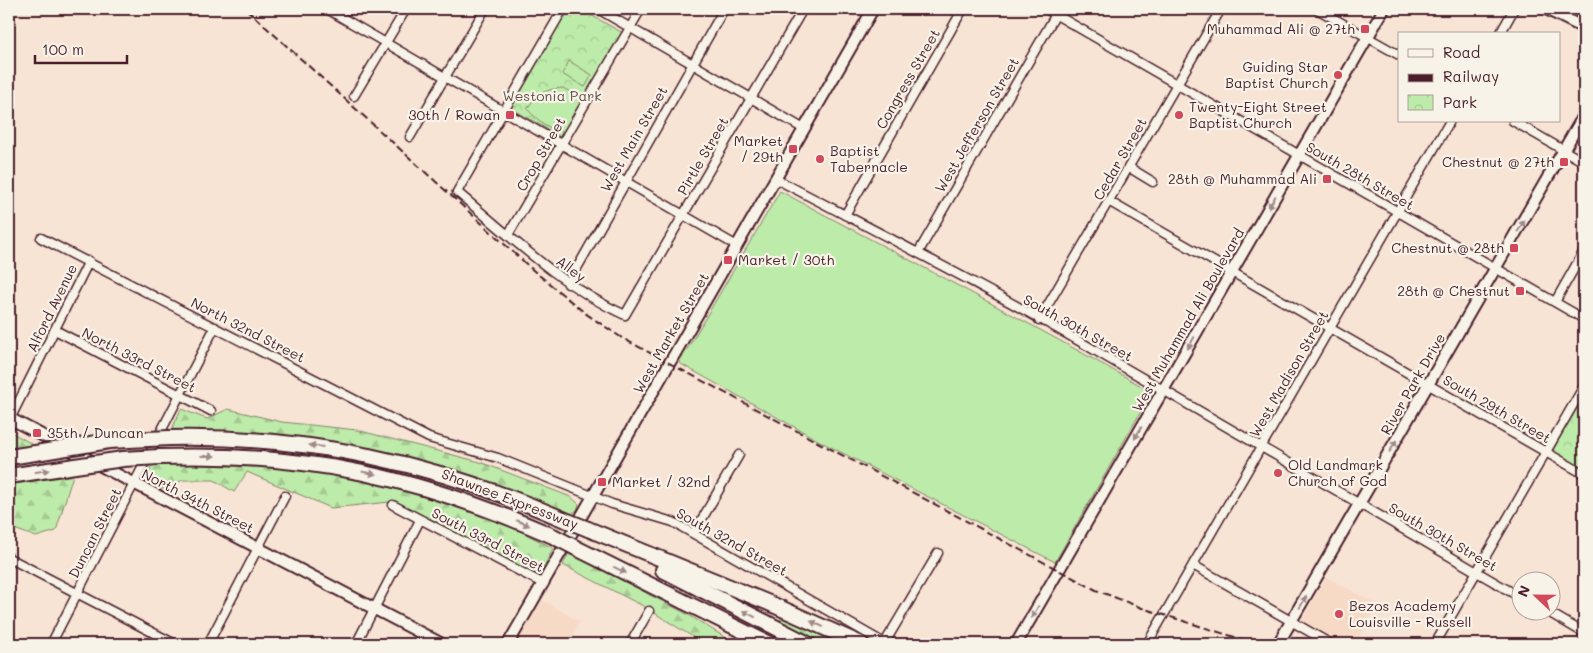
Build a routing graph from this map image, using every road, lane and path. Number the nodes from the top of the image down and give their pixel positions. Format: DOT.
graph roads {
  1 [pos="327,9"];
  2 [pos="406,9"];
  3 [pos="485,9"];
  4 [pos="563,9"];
  5 [pos="598,9"];
  6 [pos="641,9"];
  7 [pos="724,9"];
  8 [pos="803,9"];
  9 [pos="871,9"];
  10 [pos="963,9"];
  11 [pos="1046,9"];
  12 [pos="1222,9"];
  13 [pos="1317,9"];
  14 [pos="1384,9"];
  15 [pos="1514,9"];
  16 [pos="1546,9"];
  17 [pos="1057,12"];
  18 [pos="630,27"];
  19 [pos="1584,28"];
  20 [pos="1501,32"];
  21 [pos="1367,37"];
  22 [pos="386,43"];
  23 [pos="1398,54"];
  24 [pos="692,64"];
  25 [pos="445,77"];
  26 [pos="1178,85"];
  27 [pos="354,96"];
  28 [pos="751,98"];
  29 [pos="504,111"];
  30 [pos="1584,115"];
  31 [pos="1449,122"];
  32 [pos="1514,122"];
  33 [pos="804,129"];
  34 [pos="410,137"];
  35 [pos="561,144"];
  36 [pos="1564,151"];
  37 [pos="1299,155"];
  38 [pos="1584,162"];
  39 [pos="1130,168"];
  40 [pos="776,179"];
  41 [pos="624,181"];
  42 [pos="1153,182"];
  43 [pos="1110,202"];
  44 [pos="1397,212"];
  45 [pos="683,215"];
  46 [pos="845,215"];
  47 [pos="508,235"];
  48 [pos="41,238"];
  49 [pos="737,246"];
  50 [pos="1584,251"];
  51 [pos="918,253"];
  52 [pos="88,261"];
  53 [pos="1496,268"];
  54 [pos="1231,272"];
  55 [pos="568,284"];
  56 [pos="1555,302"];
  57 [pos="625,315"];
  58 [pos="1584,319"];
  59 [pos="1040,320"];
  60 [pos="215,327"];
  61 [pos="1330,328"];
  62 [pos="55,330"];
  63 [pos="1429,385"];
  64 [pos="1584,386"];
  65 [pos="1163,391"];
  66 [pos="180,395"];
  67 [pos="211,411"];
  68 [pos="9,418"];
  69 [pos="444,444"];
  70 [pos="1261,448"];
  71 [pos="1546,452"];
  72 [pos="739,455"];
  73 [pos="9,457"];
  74 [pos="1584,474"];
  75 [pos="9,476"];
  76 [pos="134,483"];
  77 [pos="285,496"];
  78 [pos="593,497"];
  79 [pos="1359,504"];
  80 [pos="393,506"];
  81 [pos="420,520"];
  82 [pos="588,529"];
  83 [pos="694,533"];
  84 [pos="258,547"];
  85 [pos="938,553"];
  86 [pos="9,558"];
  87 [pos="1193,565"];
  88 [pos="1477,572"];
  89 [pos="544,584"];
  90 [pos="1510,591"];
  91 [pos="78,594"];
  92 [pos="669,594"];
  93 [pos="375,608"];
  94 [pos="649,611"];
  95 [pos="1560,619"];
  96 [pos="1291,621"];
  97 [pos="1584,633"];
  98 [pos="862,638"];
  99 [pos="1149,642"];
  100 [pos="51,644"];
  101 [pos="175,644"];
  102 [pos="208,644"];
  103 [pos="356,644"];
  104 [pos="442,644"];
  105 [pos="508,644"];
  106 [pos="630,644"];
  107 [pos="750,644"];
  108 [pos="769,644"];
  109 [pos="808,644"];
  110 [pos="885,644"];
  111 [pos="1016,644"];
  112 [pos="1278,644"];
  113 [pos="1331,644"];
  114 [pos="1435,644"];
  1 -- 22 [label="street"];
  2 -- 22 [label="street"];
  3 -- 25 [label="street"];
  4 -- 29 [label="street"];
  5 -- 18 [label="street"];
  6 -- 18 [label="street, Crop Street"];
  7 -- 24 [label="street, West Main Street"];
  8 -- 28 [label="street, Pirtle Street"];
  9 -- 33 [label="main road, West Market Street"];
  10 -- 46 [label="street, Congress Street"];
  11 -- 17 [label="street, South 28th Street"];
  12 -- 26 [label="street, Cedar Street"];
  13 -- 21 [label="street"];
  14 -- 21 [label="main road, West Muhammad Ali Boulevard"];
  15 -- 20 [label="street"];
  16 -- 19 [label="main road"];
  17 -- 26 [label="street, South 28th Street"];
  17 -- 51 [label="street, West Jefferson Street"];
  18 -- 24 [label="street"];
  18 -- 35 [label="street, Crop Street"];
  21 -- 23 [label="street"];
  21 -- 37 [label="main road, West Muhammad Ali Boulevard"];
  22 -- 25 [label="street"];
  22 -- 27 [label="street"];
  24 -- 28 [label="street"];
  24 -- 41 [label="street, West Main Street"];
  25 -- 29 [label="street"];
  25 -- 34 [label="street"];
  26 -- 37 [label="street, South 28th Street"];
  26 -- 39 [label="street, Cedar Street"];
  28 -- 33 [label="street"];
  28 -- 45 [label="street, Pirtle Street"];
  29 -- 35 [label="street"];
  29 -- 47 [label="street, Alley"];
  30 -- 36 [label="main road, River Park Drive"];
  31 -- 44 [label="street, West Madison Street"];
  32 -- 36 [label="street"];
  33 -- 40 [label="main road, West Market Street"];
  35 -- 41 [label="street"];
  35 -- 47 [label="street, Crop Street"];
  36 -- 38 [label="street"];
  53 -- 36 [label="main road, River Park Drive, one-way"];
  37 -- 44 [label="street, South 28th Street"];
  37 -- 54 [label="main road, West Muhammad Ali Boulevard, one-way"];
  39 -- 42 [label="street"];
  39 -- 43 [label="street, Cedar Street"];
  40 -- 46 [label="street, South 30th Street"];
  40 -- 49 [label="main road, West Market Street"];
  41 -- 45 [label="street"];
  41 -- 55 [label="street, West Main Street"];
  43 -- 54 [label="street, South 29th Street"];
  43 -- 59 [label="street, Cedar Street"];
  44 -- 53 [label="street, South 28th Street"];
  44 -- 61 [label="street, West Madison Street"];
  45 -- 49 [label="street"];
  45 -- 57 [label="street, Pirtle Street"];
  46 -- 51 [label="street, South 30th Street"];
  47 -- 55 [label="street, Alley"];
  48 -- 52 [label="street, North 32nd Street"];
  49 -- 78 [label="main road, West Market Street"];
  50 -- 56 [label="street"];
  51 -- 59 [label="street, South 30th Street"];
  52 -- 60 [label="street, North 32nd Street"];
  52 -- 62 [label="street, Alford Avenue"];
  53 -- 56 [label="street, South 28th Street"];
  53 -- 63 [label="main road, River Park Drive"];
  54 -- 61 [label="street, South 29th Street"];
  54 -- 65 [label="main road, West Muhammad Ali Boulevard, one-way"];
  55 -- 57 [label="street, Alley"];
  56 -- 58 [label="street, South 28th Street"];
  59 -- 65 [label="street, South 30th Street"];
  60 -- 66 [label="street, Duncan Street"];
  60 -- 69 [label="street, North 32nd Street"];
  61 -- 63 [label="street, South 29th Street"];
  61 -- 70 [label="street, West Madison Street"];
  62 -- 66 [label="street, North 33rd Street"];
  62 -- 68 [label="street, Alford Avenue"];
  63 -- 71 [label="street, South 29th Street"];
  79 -- 63 [label="main road, River Park Drive, one-way"];
  64 -- 71 [label="street"];
  65 -- 70 [label="street, South 30th Street"];
  65 -- 111 [label="main road, West Muhammad Ali Boulevard, one-way"];
  66 -- 67 [label="street, North 33rd Street"];
  66 -- 76 [label="street, Duncan Street"];
  68 -- 76 [label="main road, North 34th Street"];
  69 -- 78 [label="street, South 32nd Street"];
  70 -- 79 [label="street, South 30th Street"];
  70 -- 87 [label="street, West Madison Street"];
  71 -- 74 [label="street, South 29th Street"];
  71 -- 88 [label="street"];
  72 -- 83 [label="street"];
  82 -- 73 [label="highway, Shawnee Expressway, one-way, bridge"];
  75 -- 92 [label="highway, Shawnee Expressway, one-way, bridge"];
  76 -- 84 [label="main road, North 34th Street"];
  76 -- 91 [label="street, Duncan Street"];
  77 -- 84 [label="street"];
  78 -- 83 [label="street, South 32nd Street"];
  78 -- 89 [label="main road, West Market Street"];
  79 -- 88 [label="street, South 30th Street"];
  96 -- 79 [label="main road, River Park Drive, one-way"];
  80 -- 81 [label="street"];
  81 -- 89 [label="street, South 33rd Street"];
  81 -- 93 [label="street"];
  98 -- 82 [label="highway, one-way"];
  109 -- 82 [label="highway, Shawnee Expressway, one-way"];
  83 -- 98 [label="street, South 32nd Street"];
  84 -- 93 [label="main road, North 34th Street"];
  84 -- 102 [label="street"];
  85 -- 110 [label="street"];
  86 -- 91 [label="street"];
  87 -- 96 [label="street"];
  87 -- 99 [label="street, West Madison Street"];
  88 -- 90 [label="street, South 30th Street"];
  88 -- 114 [label="street"];
  89 -- 105 [label="main road, West Market Street"];
  91 -- 100 [label="street, Duncan Street"];
  91 -- 101 [label="street"];
  92 -- 107 [label="highway"];
  92 -- 108 [label="highway, Shawnee Expressway"];
  93 -- 103 [label="street"];
  93 -- 104 [label="main road, North 34th Street"];
  94 -- 106 [label="street"];
  95 -- 97 [label="street"];
  96 -- 112 [label="main road, River Park Drive"];
  96 -- 113 [label="street"];
  98 -- 110 [label="street, South 32nd Street"];
}
